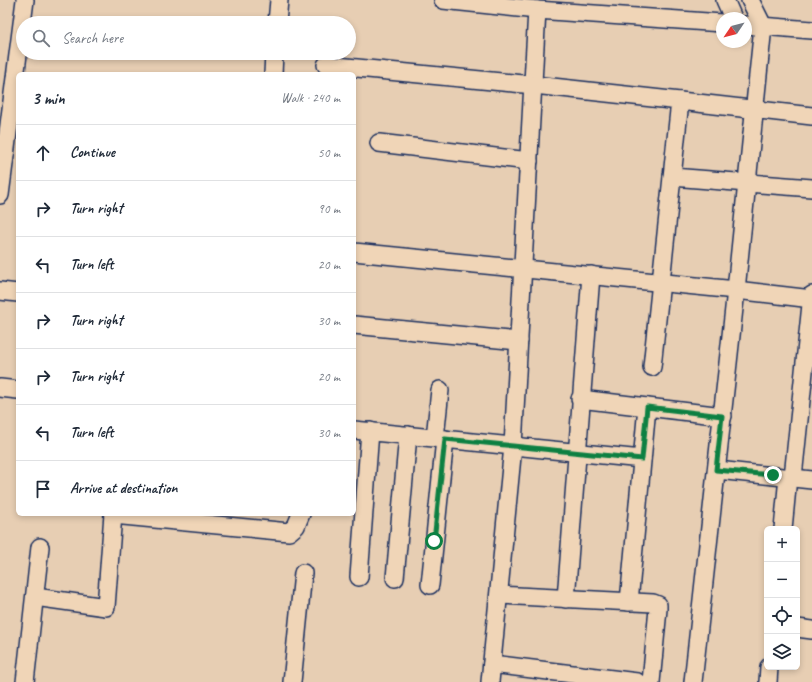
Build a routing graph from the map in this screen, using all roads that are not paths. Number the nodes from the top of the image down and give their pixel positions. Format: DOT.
graph roads {
  1 [pos="25,0"];
  2 [pos="279,0"];
  3 [pos="443,0"];
  4 [pos="725,0"];
  5 [pos="750,0"];
  6 [pos="538,10"];
  7 [pos="730,12"];
  8 [pos="23,16"];
  9 [pos="278,16"];
  10 [pos="716,23"];
  11 [pos="752,25"];
  12 [pos="763,26"];
  13 [pos="812,30"];
  14 [pos="17,60"];
  15 [pos="274,60"];
  16 [pos="326,65"];
  17 [pos="273,72"];
  18 [pos="534,85"];
  19 [pos="680,101"];
  20 [pos="754,108"];
  21 [pos="812,116"];
  22 [pos="379,143"];
  23 [pos="530,161"];
  24 [pos="672,177"];
  25 [pos="747,182"];
  26 [pos="812,188"];
  27 [pos="0,195"];
  28 [pos="356,252"];
  29 [pos="524,268"];
  30 [pos="591,275"];
  31 [pos="661,282"];
  32 [pos="736,290"];
  33 [pos="0,291"];
  34 [pos="16,293"];
  35 [pos="812,295"];
  36 [pos="812,298"];
  37 [pos="356,325"];
  38 [pos="519,341"];
  39 [pos="652,367"];
  40 [pos="0,388"];
  41 [pos="16,390"];
  42 [pos="440,390"];
  43 [pos="580,399"];
  44 [pos="647,407"];
  45 [pos="722,416"];
  46 [pos="362,431"];
  47 [pos="408,435"];
  48 [pos="440,439"];
  49 [pos="513,446"];
  50 [pos="576,453"];
  51 [pos="642,459"];
  52 [pos="716,470"];
  53 [pos="790,477"];
  54 [pos="812,480"];
  55 [pos="113,516"];
  56 [pos="133,516"];
  57 [pos="299,516"];
  58 [pos="783,526"];
  59 [pos="40,548"];
  60 [pos="303,573"];
  61 [pos="359,577"];
  62 [pos="395,578"];
  63 [pos="430,585"];
  64 [pos="499,595"];
  65 [pos="35,597"];
  66 [pos="566,599"];
  67 [pos="628,602"];
  68 [pos="800,628"];
  69 [pos="812,630"];
  70 [pos="492,664"];
  71 [pos="770,670"];
  72 [pos="25,682"];
  73 [pos="292,682"];
  74 [pos="490,682"];
  75 [pos="637,682"];
  76 [pos="651,682"];
  77 [pos="693,682"];
  78 [pos="768,682"];
  1 -- 8 [label="street"];
  2 -- 9 [label="street"];
  3 -- 6 [label="street"];
  4 -- 7 [label="street"];
  5 -- 12 [label="street"];
  6 -- 10 [label="street"];
  6 -- 18 [label="street"];
  11 -- 12 [label="street"];
  12 -- 13 [label="street"];
  12 -- 20 [label="street"];
  14 -- 27 [label="street"];
  15 -- 17 [label="street"];
  16 -- 18 [label="street"];
  18 -- 19 [label="street"];
  18 -- 23 [label="street"];
  19 -- 20 [label="street"];
  19 -- 24 [label="street"];
  20 -- 21 [label="street"];
  20 -- 25 [label="street"];
  22 -- 23 [label="street"];
  23 -- 29 [label="street"];
  24 -- 25 [label="street"];
  24 -- 31 [label="street"];
  25 -- 26 [label="street"];
  25 -- 32 [label="street"];
  28 -- 29 [label="street"];
  29 -- 30 [label="street"];
  29 -- 38 [label="street"];
  30 -- 31 [label="street"];
  30 -- 43 [label="street"];
  31 -- 32 [label="street"];
  31 -- 39 [label="street"];
  32 -- 36 [label="street"];
  32 -- 45 [label="street"];
  33 -- 34 [label="street"];
  35 -- 36 [label="street"];
  36 -- 53 [label="street"];
  37 -- 38 [label="street"];
  38 -- 49 [label="street"];
  40 -- 41 [label="street"];
  42 -- 48 [label="street"];
  43 -- 44 [label="street"];
  43 -- 50 [label="street"];
  44 -- 45 [label="street"];
  44 -- 51 [label="street"];
  45 -- 52 [label="street"];
  46 -- 47 [label="street"];
  46 -- 61 [label="street"];
  47 -- 48 [label="street"];
  47 -- 62 [label="street"];
  48 -- 49 [label="street"];
  48 -- 63 [label="street"];
  49 -- 50 [label="street"];
  49 -- 64 [label="street"];
  50 -- 51 [label="street"];
  50 -- 66 [label="street"];
  51 -- 67 [label="street"];
  52 -- 53 [label="street"];
  52 -- 77 [label="street"];
  53 -- 54 [label="street"];
  53 -- 58 [label="street"];
  55 -- 65 [label="street"];
  56 -- 57 [label="street"];
  59 -- 65 [label="street"];
  60 -- 73 [label="street"];
  64 -- 66 [label="street"];
  64 -- 70 [label="street"];
  65 -- 72 [label="street"];
  66 -- 67 [label="street"];
  67 -- 76 [label="street"];
  68 -- 69 [label="street"];
  70 -- 74 [label="street"];
  70 -- 75 [label="street"];
  71 -- 78 [label="street"];
}
